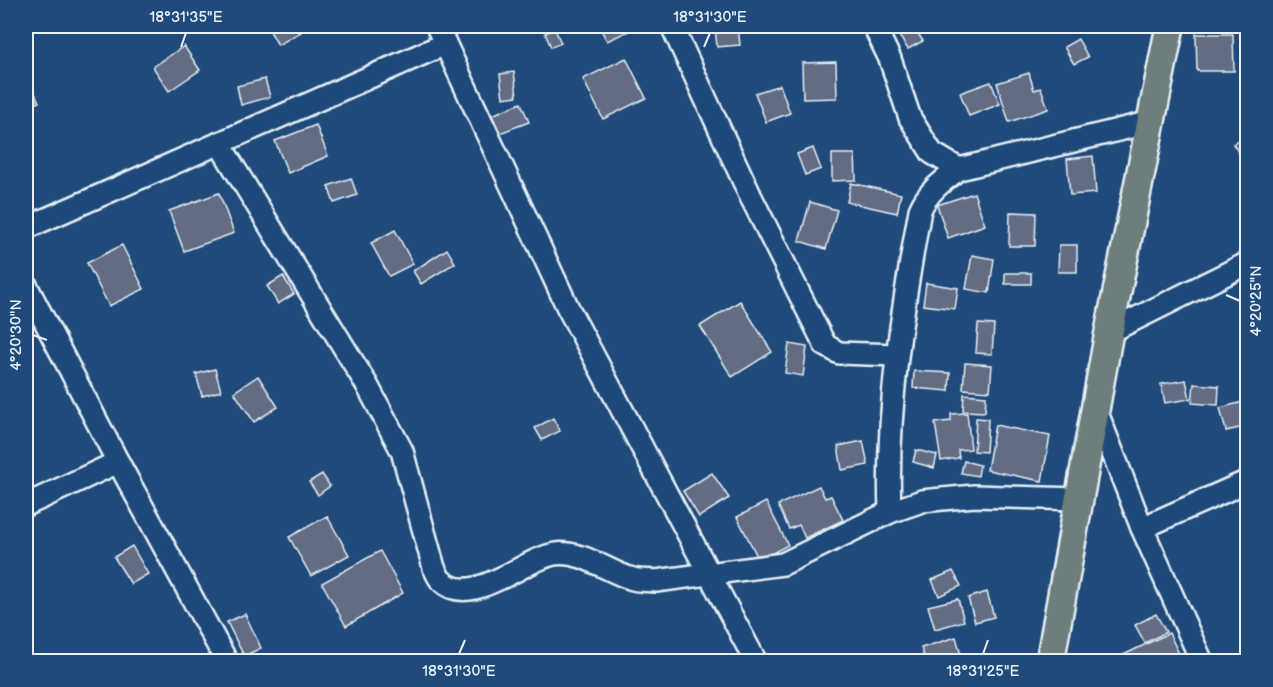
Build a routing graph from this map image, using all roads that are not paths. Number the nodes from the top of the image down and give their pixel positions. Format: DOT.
graph roads {
  1 [pos="672,26"];
  2 [pos="874,26"];
  3 [pos="1170,26"];
  4 [pos="441,35"];
  5 [pos="1151,123"];
  6 [pos="219,143"];
  7 [pos="959,169"];
  8 [pos="26,228"];
  9 [pos="1248,263"];
  10 [pos="26,285"];
  11 [pos="1109,332"];
  12 [pos="896,355"];
  13 [pos="1096,410"];
  14 [pos="118,462"];
  15 [pos="1248,481"];
  16 [pos="1078,499"];
  17 [pos="26,505"];
  18 [pos="890,512"];
  19 [pos="1142,528"];
  20 [pos="710,574"];
  21 [pos="227,662"];
  22 [pos="756,662"];
  23 [pos="1050,662"];
  24 [pos="1202,662"];
  1 -- 12 [label="street"];
  2 -- 7 [label="street"];
  3 -- 5 [label="main road"];
  4 -- 6 [label="street"];
  4 -- 20 [label="street"];
  5 -- 7 [label="street"];
  5 -- 11 [label="main road"];
  6 -- 8 [label="street"];
  6 -- 20 [label="street"];
  7 -- 12 [label="street"];
  9 -- 11 [label="street"];
  10 -- 14 [label="street"];
  11 -- 13 [label="main road"];
  12 -- 18 [label="street"];
  13 -- 16 [label="main road"];
  13 -- 19 [label="street"];
  14 -- 17 [label="street"];
  14 -- 21 [label="street"];
  15 -- 19 [label="street"];
  16 -- 18 [label="street"];
  16 -- 23 [label="main road"];
  18 -- 20 [label="street"];
  19 -- 24 [label="street"];
  20 -- 22 [label="street"];
}
